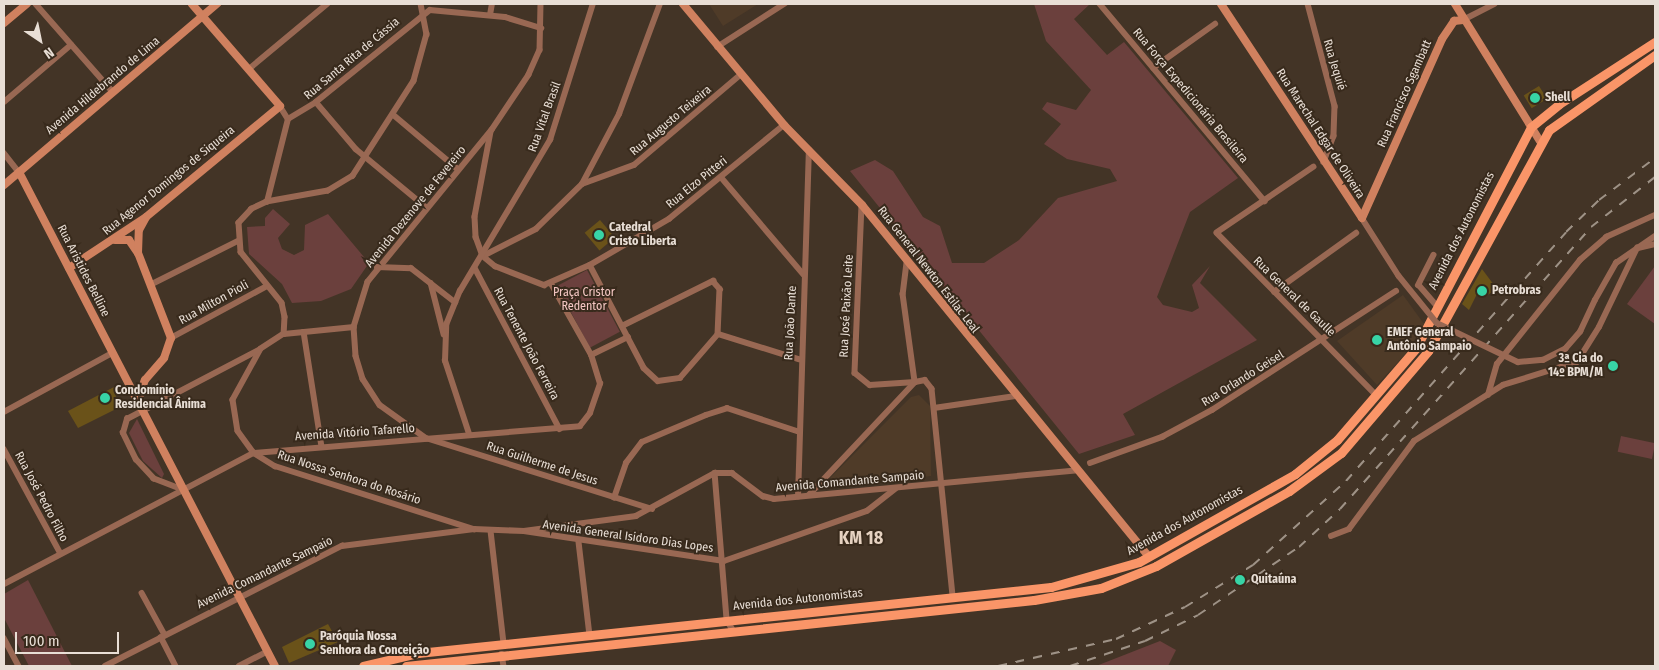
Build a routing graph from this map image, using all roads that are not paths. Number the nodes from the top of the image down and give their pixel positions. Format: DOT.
graph roads {
  1 [pos="27,4"];
  2 [pos="36,4"];
  3 [pos="192,4"];
  4 [pos="217,4"];
  5 [pos="327,4"];
  6 [pos="421,4"];
  7 [pos="492,4"];
  8 [pos="541,4"];
  9 [pos="593,4"];
  10 [pos="660,4"];
  11 [pos="683,4"];
  12 [pos="784,4"];
  13 [pos="1100,4"];
  14 [pos="1222,4"];
  15 [pos="1308,4"];
  16 [pos="1455,4"];
  17 [pos="1494,4"];
  18 [pos="425,12"];
  19 [pos="490,15"];
  20 [pos="203,16"];
  21 [pos="1463,20"];
  22 [pos="4,23"];
  23 [pos="1215,24"];
  24 [pos="541,28"];
  25 [pos="1655,42"];
  26 [pos="71,45"];
  27 [pos="717,47"];
  28 [pos="1655,55"];
  29 [pos="1153,68"];
  30 [pos="249,69"];
  31 [pos="740,75"];
  32 [pos="113,92"];
  33 [pos="4,102"];
  34 [pos="316,102"];
  35 [pos="280,106"];
  36 [pos="395,116"];
  37 [pos="288,119"];
  38 [pos="784,125"];
  39 [pos="1531,127"];
  40 [pos="492,130"];
  41 [pos="1540,141"];
  42 [pos="809,150"];
  43 [pos="4,153"];
  44 [pos="367,159"];
  45 [pos="1324,162"];
  46 [pos="1314,167"];
  47 [pos="458,169"];
  48 [pos="19,172"];
  49 [pos="721,177"];
  50 [pos="4,184"];
  51 [pos="582,184"];
  52 [pos="1265,201"];
  53 [pos="267,202"];
  54 [pos="862,205"];
  55 [pos="427,208"];
  56 [pos="1654,216"];
  57 [pos="146,217"];
  58 [pos="1362,218"];
  59 [pos="1356,233"];
  60 [pos="1655,236"];
  61 [pos="115,240"];
  62 [pos="238,241"];
  63 [pos="1655,244"];
  64 [pos="1634,249"];
  65 [pos="138,253"];
  66 [pos="483,256"];
  67 [pos="1434,256"];
  68 [pos="907,262"];
  69 [pos="590,265"];
  70 [pos="378,267"];
  71 [pos="69,268"];
  72 [pos="475,268"];
  73 [pos="804,274"];
  74 [pos="431,282"];
  75 [pos="150,284"];
  76 [pos="551,284"];
  77 [pos="267,286"];
  78 [pos="1396,290"];
  79 [pos="1274,292"];
  80 [pos="454,302"];
  81 [pos="1438,307"];
  82 [pos="622,326"];
  83 [pos="354,327"];
  84 [pos="304,332"];
  85 [pos="284,334"];
  86 [pos="444,334"];
  87 [pos="718,334"];
  88 [pos="628,337"];
  89 [pos="171,338"];
  90 [pos="1323,339"];
  91 [pos="261,349"];
  92 [pos="112,354"];
  93 [pos="591,355"];
  94 [pos="799,359"];
  95 [pos="124,375"];
  96 [pos="145,380"];
  97 [pos="915,382"];
  98 [pos="1488,395"];
  99 [pos="1015,396"];
  100 [pos="1378,397"];
  101 [pos="139,407"];
  102 [pos="934,408"];
  103 [pos="5,409"];
  104 [pos="560,429"];
  105 [pos="797,431"];
  106 [pos="469,434"];
  107 [pos="426,438"];
  108 [pos="322,447"];
  109 [pos="4,449"];
  110 [pos="254,453"];
  111 [pos="1090,463"];
  112 [pos="1078,470"];
  113 [pos="715,472"];
  114 [pos="944,483"];
  115 [pos="895,488"];
  116 [pos="180,489"];
  117 [pos="809,495"];
  118 [pos="798,497"];
  119 [pos="614,498"];
  120 [pos="652,509"];
  121 [pos="474,529"];
  122 [pos="491,531"];
  123 [pos="524,531"];
  124 [pos="1331,536"];
  125 [pos="580,542"];
  126 [pos="61,554"];
  127 [pos="1149,557"];
  128 [pos="724,561"];
  129 [pos="4,584"];
  130 [pos="142,593"];
  131 [pos="238,597"];
  132 [pos="953,597"];
  133 [pos="941,610"];
  134 [pos="727,620"];
  135 [pos="733,630"];
  136 [pos="590,634"];
  137 [pos="163,636"];
  138 [pos="4,638"];
  139 [pos="504,644"];
  140 [pos="267,652"];
  141 [pos="502,654"];
  142 [pos="19,666"];
  143 [pos="105,666"];
  144 [pos="176,666"];
  145 [pos="239,666"];
  146 [pos="274,666"];
  147 [pos="363,666"];
  148 [pos="406,666"];
  149 [pos="504,666"];
  1 -- 22 [label="street"];
  2 -- 26 [label="street"];
  3 -- 20 [label="street"];
  4 -- 20 [label="street, Avenida Hildebrando de Lima"];
  5 -- 30 [label="street"];
  6 -- 18 [label="street"];
  7 -- 19 [label="street"];
  8 -- 24 [label="street, Avenida Dezenove de Fevereiro"];
  9 -- 66 [label="street, Rua Vital Brasil"];
  10 -- 51 [label="street"];
  11 -- 27 [label="street, Rua General Newton Estilac Leal"];
  12 -- 27 [label="street"];
  13 -- 29 [label="street, Rua Força Expedicionária Brasileira"];
  14 -- 45 [label="street, Rua Marechal Edgar de Oliveira"];
  15 -- 45 [label="street, Rua Jequié"];
  16 -- 21 [label="street"];
  17 -- 21 [label="street, Rua Francisco Sgambatt"];
  18 -- 19 [label="street"];
  18 -- 34 [label="street, Rua Santa Rita de Cássia"];
  18 -- 36 [label="street"];
  19 -- 24 [label="street"];
  20 -- 30 [label="street"];
  20 -- 32 [label="street, Avenida Hildebrando de Lima"];
  21 -- 39 [label="street"];
  21 -- 58 [label="street, Rua Francisco Sgambatt"];
  23 -- 29 [label="street"];
  24 -- 40 [label="street, Avenida Dezenove de Fevereiro"];
  25 -- 39 [label="main road, Avenida dos Autonomistas"];
  26 -- 32 [label="street"];
  26 -- 33 [label="street"];
  27 -- 31 [label="street, Rua General Newton Estilac Leal"];
  28 -- 41 [label="main road, Avenida dos Autonomistas"];
  29 -- 52 [label="street, Rua Força Expedicionária Brasileira"];
  30 -- 35 [label="street"];
  31 -- 38 [label="street, Rua General Newton Estilac Leal"];
  31 -- 51 [label="street, Rua Augusto Teixeira"];
  32 -- 48 [label="street, Avenida Hildebrando de Lima"];
  34 -- 37 [label="street, Rua Santa Rita de Cássia"];
  34 -- 44 [label="street"];
  35 -- 37 [label="street"];
  35 -- 57 [label="street, Rua Agenor Domingos de Siqueira"];
  36 -- 44 [label="street"];
  36 -- 47 [label="street"];
  37 -- 53 [label="street"];
  38 -- 42 [label="street, Rua General Newton Estilac Leal"];
  38 -- 49 [label="street, Rua Elzo Pitteri"];
  39 -- 41 [label="street"];
  39 -- 81 [label="main road, Avenida dos Autonomistas"];
  40 -- 47 [label="street, Avenida Dezenove de Fevereiro"];
  40 -- 66 [label="street"];
  41 -- 133 [label="main road, Avenida dos Autonomistas"];
  42 -- 54 [label="street, Rua General Newton Estilac Leal"];
  42 -- 73 [label="street, Rua João Dante"];
  43 -- 48 [label="street, Rua Aristides Belline"];
  44 -- 53 [label="street"];
  44 -- 55 [label="street"];
  45 -- 58 [label="street, Rua Marechal Edgar de Oliveira"];
  46 -- 52 [label="street"];
  47 -- 55 [label="street, Avenida Dezenove de Fevereiro"];
  48 -- 50 [label="street, Avenida Hildebrando de Lima"];
  48 -- 71 [label="street, Rua Aristides Belline"];
  49 -- 69 [label="street, Rua Elzo Pitteri"];
  49 -- 73 [label="street"];
  51 -- 66 [label="street"];
  52 -- 79 [label="street, Rua General de Gaulle"];
  53 -- 62 [label="street"];
  54 -- 68 [label="street, Rua General Newton Estilac Leal"];
  54 -- 97 [label="street, Rua José Paixão Leite"];
  55 -- 70 [label="street, Avenida Dezenove de Fevereiro"];
  56 -- 98 [label="street"];
  57 -- 61 [label="street, Rua Agenor Domingos de Siqueira"];
  57 -- 65 [label="street"];
  58 -- 64 [label="street, Rua Marechal Edgar de Oliveira, bridge"];
  59 -- 79 [label="street"];
  60 -- 64 [label="street, Rua Marechal Edgar de Oliveira"];
  61 -- 65 [label="street"];
  61 -- 71 [label="street, Rua Agenor Domingos de Siqueira"];
  62 -- 75 [label="street"];
  62 -- 77 [label="street"];
  63 -- 64 [label="street"];
  64 -- 98 [label="street"];
  65 -- 75 [label="street"];
  66 -- 72 [label="street, Rua Vital Brasil"];
  66 -- 76 [label="street"];
  67 -- 81 [label="street"];
  68 -- 97 [label="street"];
  68 -- 99 [label="street, Rua General Newton Estilac Leal"];
  69 -- 76 [label="street, Rua Elzo Pitteri"];
  69 -- 82 [label="street"];
  70 -- 74 [label="street"];
  70 -- 83 [label="street, Avenida Dezenove de Fevereiro"];
  71 -- 92 [label="street, Rua Aristides Belline"];
  72 -- 80 [label="street, Rua Vital Brasil"];
  72 -- 104 [label="street, Rua Tenente João Ferreira"];
  73 -- 94 [label="street, Rua João Dante"];
  74 -- 80 [label="street"];
  74 -- 86 [label="street"];
  75 -- 89 [label="street"];
  76 -- 93 [label="street, Avenida Vitório Tafarello"];
  77 -- 85 [label="street"];
  77 -- 89 [label="street, Rua Milton Pioli"];
  78 -- 90 [label="street, Rua Orlando Geisel"];
  79 -- 90 [label="street, Rua General de Gaulle"];
  80 -- 86 [label="street, Rua Vital Brasil"];
  81 -- 100 [label="main road, Avenida dos Autonomistas"];
  82 -- 87 [label="street"];
  82 -- 88 [label="street"];
  83 -- 84 [label="street"];
  83 -- 107 [label="street, Avenida Dezenove de Fevereiro"];
  84 -- 85 [label="street"];
  84 -- 108 [label="street"];
  85 -- 91 [label="street, Rua Nossa Senhora do Rosário"];
  86 -- 106 [label="street"];
  87 -- 88 [label="street"];
  87 -- 94 [label="street"];
  88 -- 93 [label="street"];
  89 -- 96 [label="street"];
  90 -- 100 [label="street, Rua General de Gaulle"];
  90 -- 111 [label="street, Rua Orlando Geisel"];
  91 -- 101 [label="street"];
  91 -- 110 [label="street, Rua Nossa Senhora do Rosário"];
  92 -- 95 [label="street, Rua Aristides Belline"];
  92 -- 103 [label="street"];
  93 -- 104 [label="street, Avenida Vitório Tafarello"];
  94 -- 105 [label="street, Rua João Dante"];
  95 -- 96 [label="street"];
  95 -- 101 [label="street, Rua Aristides Belline"];
  96 -- 101 [label="street"];
  97 -- 102 [label="street"];
  97 -- 117 [label="street"];
  98 -- 124 [label="street"];
  99 -- 102 [label="street"];
  99 -- 112 [label="street, Rua General Newton Estilac Leal"];
  100 -- 127 [label="main road, Avenida dos Autonomistas"];
  101 -- 116 [label="street, Rua Aristides Belline"];
  101 -- 116 [label="street"];
  102 -- 114 [label="street"];
  104 -- 106 [label="street, Avenida Vitório Tafarello"];
  105 -- 118 [label="street, Rua João Dante"];
  105 -- 119 [label="street"];
  106 -- 107 [label="street, Avenida Vitório Tafarello"];
  107 -- 108 [label="street, Avenida Vitório Tafarello"];
  107 -- 119 [label="street, Rua Guilherme de Jesus"];
  108 -- 110 [label="street, Avenida Vitório Tafarello"];
  109 -- 126 [label="street, Rua José Pedro Filho"];
  110 -- 116 [label="street, Avenida Vitório Tafarello"];
  110 -- 121 [label="street, Rua Nossa Senhora do Rosário"];
  112 -- 114 [label="street, Avenida Comandante Sampaio"];
  112 -- 127 [label="street, Rua General Newton Estilac Leal"];
  113 -- 118 [label="street, Avenida Comandante Sampaio"];
  113 -- 120 [label="street"];
  113 -- 128 [label="street"];
  114 -- 115 [label="street, Avenida Comandante Sampaio"];
  114 -- 132 [label="street"];
  115 -- 117 [label="street, Avenida Comandante Sampaio"];
  115 -- 128 [label="street, Avenida General Isidoro Dias Lopes"];
  116 -- 126 [label="street, Avenida Vitório Tafarello"];
  116 -- 131 [label="street, Rua Aristides Belline"];
  117 -- 118 [label="street, Avenida Comandante Sampaio"];
  119 -- 120 [label="street, Rua Guilherme de Jesus"];
  120 -- 123 [label="street"];
  121 -- 122 [label="street, Rua Nossa Senhora do Rosário"];
  121 -- 131 [label="street, Avenida Comandante Sampaio"];
  122 -- 123 [label="street, Avenida General Isidoro Dias Lopes"];
  122 -- 139 [label="street"];
  123 -- 125 [label="street, Avenida General Isidoro Dias Lopes"];
  125 -- 128 [label="street, Avenida General Isidoro Dias Lopes"];
  125 -- 136 [label="street"];
  126 -- 129 [label="street, Avenida Vitório Tafarello"];
  127 -- 132 [label="main road, Avenida dos Autonomistas"];
  128 -- 134 [label="street"];
  130 -- 137 [label="street"];
  131 -- 137 [label="street, Avenida Comandante Sampaio"];
  131 -- 140 [label="street, Rua Aristides Belline"];
  132 -- 133 [label="main road"];
  132 -- 134 [label="main road, Avenida dos Autonomistas"];
  133 -- 135 [label="main road, Avenida dos Autonomistas"];
  134 -- 135 [label="street"];
  134 -- 136 [label="main road, Avenida dos Autonomistas"];
  135 -- 141 [label="main road, Avenida dos Autonomistas"];
  136 -- 139 [label="main road, Avenida dos Autonomistas"];
  137 -- 143 [label="street, Avenida Comandante Sampaio"];
  137 -- 144 [label="street"];
  138 -- 142 [label="street"];
  139 -- 147 [label="main road, Avenida dos Autonomistas"];
  140 -- 145 [label="street"];
  140 -- 146 [label="street, Rua Aristides Belline"];
  141 -- 148 [label="main road, Avenida dos Autonomistas"];
  141 -- 149 [label="street"];
}
